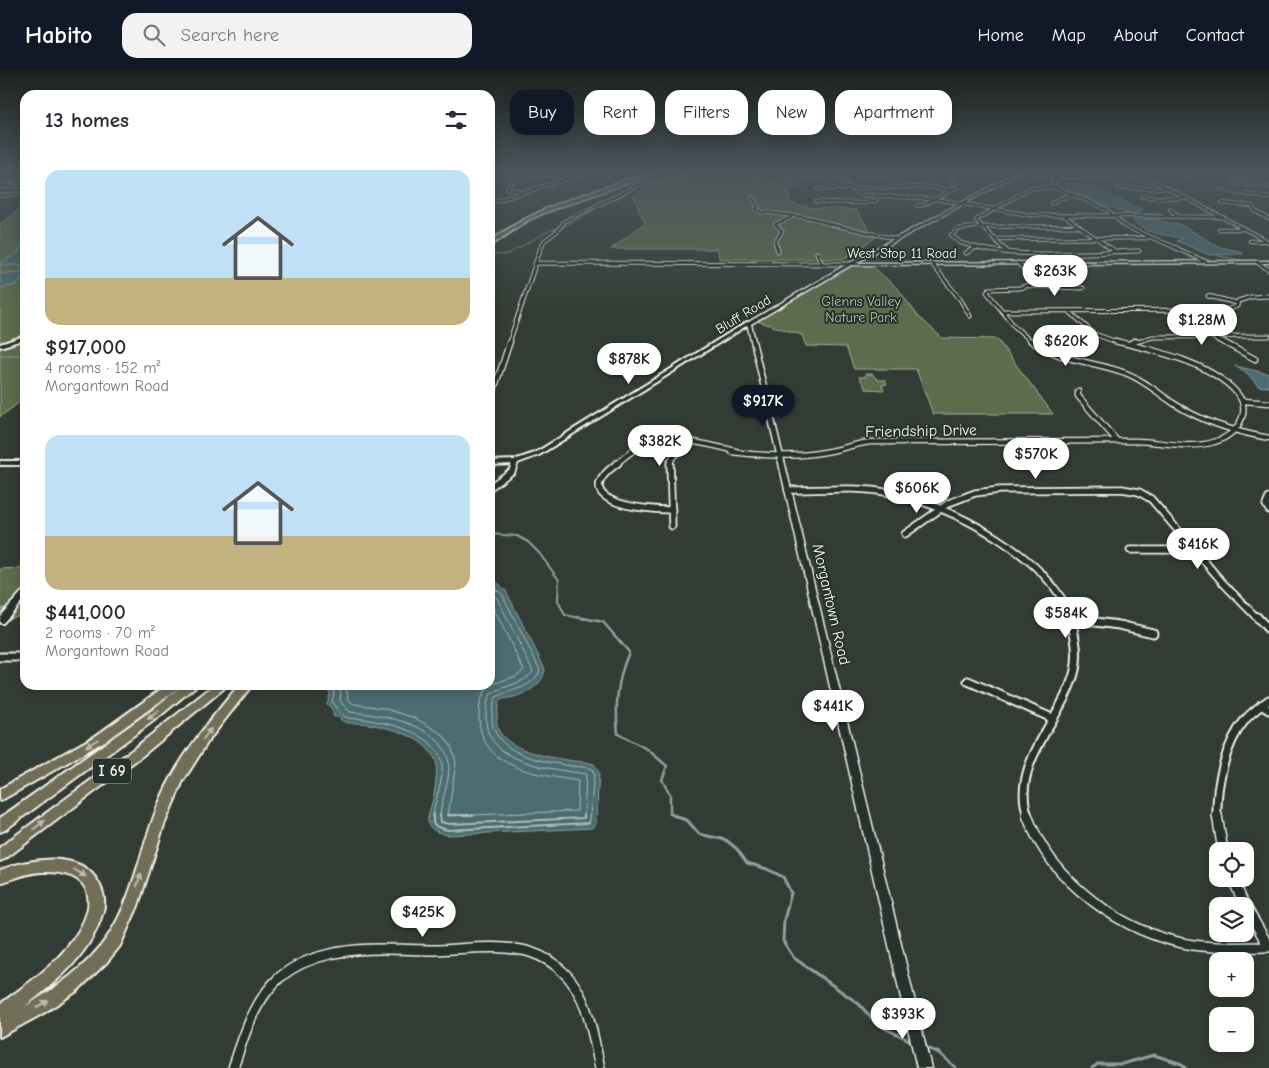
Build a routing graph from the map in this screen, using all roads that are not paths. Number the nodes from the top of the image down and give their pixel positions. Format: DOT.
graph roads {
  1 [pos="516,220"];
  2 [pos="529,220"];
  3 [pos="568,220"];
  4 [pos="790,220"];
  5 [pos="816,220"];
  6 [pos="933,220"];
  7 [pos="977,220"];
  8 [pos="1070,220"];
  9 [pos="1119,220"];
  10 [pos="1228,220"];
  11 [pos="980,226"];
  12 [pos="1079,226"];
  13 [pos="1219,228"];
  14 [pos="1244,229"];
  15 [pos="495,233"];
  16 [pos="1097,238"];
  17 [pos="1152,238"];
  18 [pos="897,239"];
  19 [pos="994,239"];
  20 [pos="495,240"];
  21 [pos="1250,241"];
  22 [pos="1268,242"];
  23 [pos="975,248"];
  24 [pos="778,250"];
  25 [pos="1115,251"];
  26 [pos="1139,251"];
  27 [pos="1008,252"];
  28 [pos="817,253"];
  29 [pos="966,253"];
  30 [pos="858,260"];
  31 [pos="1203,262"];
  32 [pos="1257,262"];
  33 [pos="1269,262"];
  34 [pos="536,263"];
  35 [pos="1018,263"];
  36 [pos="822,264"];
  37 [pos="834,264"];
  38 [pos="850,264"];
  39 [pos="866,264"];
  40 [pos="932,264"];
  41 [pos="843,268"];
  42 [pos="1269,270"];
  43 [pos="1030,286"];
  44 [pos="1083,288"];
  45 [pos="1208,296"];
  46 [pos="1269,296"];
  47 [pos="1237,304"];
  48 [pos="1004,311"];
  49 [pos="1069,311"];
  50 [pos="970,316"];
  51 [pos="749,323"];
  52 [pos="1269,336"];
  53 [pos="1212,337"];
  54 [pos="20,339"];
  55 [pos="1129,344"];
  56 [pos="0,346"];
  57 [pos="1255,359"];
  58 [pos="495,387"];
  59 [pos="1078,391"];
  60 [pos="1243,401"];
  61 [pos="1269,403"];
  62 [pos="1234,430"];
  63 [pos="1269,438"];
  64 [pos="690,441"];
  65 [pos="1117,441"];
  66 [pos="779,452"];
  67 [pos="515,462"];
  68 [pos="0,463"];
  69 [pos="20,463"];
  70 [pos="495,463"];
  71 [pos="495,483"];
  72 [pos="788,490"];
  73 [pos="1268,498"];
  74 [pos="940,509"];
  75 [pos="672,510"];
  76 [pos="1269,510"];
  77 [pos="672,526"];
  78 [pos="906,534"];
  79 [pos="1130,550"];
  80 [pos="1194,550"];
  81 [pos="20,599"];
  82 [pos="1072,619"];
  83 [pos="0,621"];
  84 [pos="1269,630"];
  85 [pos="1153,633"];
  86 [pos="0,657"];
  87 [pos="20,657"];
  88 [pos="968,681"];
  89 [pos="168,690"];
  90 [pos="185,690"];
  91 [pos="216,690"];
  92 [pos="242,690"];
  93 [pos="1269,700"];
  94 [pos="1261,705"];
  95 [pos="1269,710"];
  96 [pos="1052,718"];
  97 [pos="0,796"];
  98 [pos="0,826"];
  99 [pos="1221,842"];
  100 [pos="0,854"];
  101 [pos="0,877"];
  102 [pos="1236,887"];
  103 [pos="1269,947"];
  104 [pos="1,1025"];
  105 [pos="233,1068"];
  106 [pos="600,1068"];
  107 [pos="924,1068"];
  1 -- 15 [label="highway"];
  2 -- 20 [label="highway"];
  3 -- 34 [label="street"];
  4 -- 24 [label="street"];
  5 -- 18 [label="street"];
  6 -- 18 [label="main road, Bluff Road"];
  7 -- 11 [label="street"];
  8 -- 12 [label="street"];
  9 -- 17 [label="street"];
  10 -- 14 [label="street"];
  11 -- 12 [label="street"];
  11 -- 19 [label="street"];
  11 -- 23 [label="street"];
  12 -- 16 [label="street"];
  13 -- 14 [label="street"];
  14 -- 22 [label="street"];
  16 -- 17 [label="street"];
  16 -- 19 [label="street"];
  16 -- 25 [label="street"];
  17 -- 31 [label="street"];
  18 -- 30 [label="main road, Bluff Road"];
  19 -- 27 [label="street"];
  21 -- 22 [label="street"];
  23 -- 27 [label="street"];
  23 -- 29 [label="street"];
  25 -- 26 [label="street"];
  25 -- 27 [label="street"];
  28 -- 36 [label="street"];
  30 -- 38 [label="main road, Bluff Road"];
  30 -- 39 [label="main road"];
  31 -- 32 [label="main road, West Stop 11 Road"];
  31 -- 35 [label="main road, West Stop 11 Road"];
  32 -- 33 [label="main road, West Stop 11 Road"];
  32 -- 42 [label="street"];
  34 -- 36 [label="street, West Stop 11 Road"];
  34 -- 58 [label="street"];
  35 -- 40 [label="main road, West Stop 11 Road"];
  35 -- 43 [label="street"];
  36 -- 37 [label="street, West Stop 11 Road"];
  37 -- 38 [label="street, West Stop 11 Road"];
  37 -- 41 [label="street"];
  38 -- 39 [label="main road, West Stop 11 Road"];
  38 -- 41 [label="main road, Bluff Road"];
  39 -- 40 [label="main road, West Stop 11 Road"];
  40 -- 50 [label="street"];
  41 -- 51 [label="main road, Bluff Road"];
  43 -- 44 [label="street"];
  43 -- 48 [label="street"];
  45 -- 47 [label="street"];
  46 -- 47 [label="street"];
  47 -- 49 [label="street"];
  48 -- 49 [label="street"];
  48 -- 62 [label="street"];
  49 -- 55 [label="street"];
  51 -- 66 [label="main road, Morgantown Road"];
  51 -- 67 [label="street, Bluff Road"];
  52 -- 53 [label="street"];
  53 -- 55 [label="street"];
  53 -- 57 [label="street"];
  54 -- 56 [label="street"];
  55 -- 60 [label="street"];
  59 -- 65 [label="street"];
  60 -- 61 [label="street"];
  60 -- 62 [label="street"];
  62 -- 63 [label="street"];
  62 -- 65 [label="street, Friendship Drive"];
  64 -- 66 [label="street, Friendship Drive"];
  64 -- 75 [label="street"];
  64 -- 75 [label="street"];
  65 -- 66 [label="street, Friendship Drive"];
  66 -- 72 [label="main road, Morgantown Road"];
  67 -- 70 [label="street"];
  67 -- 71 [label="street, Bluff Road"];
  68 -- 69 [label="street"];
  72 -- 74 [label="street"];
  72 -- 107 [label="main road, Morgantown Road"];
  73 -- 76 [label="street"];
  74 -- 78 [label="street"];
  74 -- 80 [label="street"];
  74 -- 82 [label="street"];
  75 -- 77 [label="street"];
  79 -- 80 [label="street"];
  80 -- 84 [label="street"];
  81 -- 83 [label="street"];
  82 -- 85 [label="street"];
  82 -- 96 [label="street"];
  86 -- 87 [label="street"];
  88 -- 96 [label="street"];
  89 -- 97 [label="highway, one-way"];
  90 -- 98 [label="highway, I 69, one-way"];
  100 -- 91 [label="highway, I 69, one-way"];
  104 -- 92 [label="highway, one-way"];
  93 -- 94 [label="street"];
  94 -- 95 [label="street"];
  94 -- 99 [label="street"];
  96 -- 103 [label="street"];
  101 -- 104 [label="highway, one-way"];
  102 -- 103 [label="street"];
  105 -- 106 [label="street"];
}
